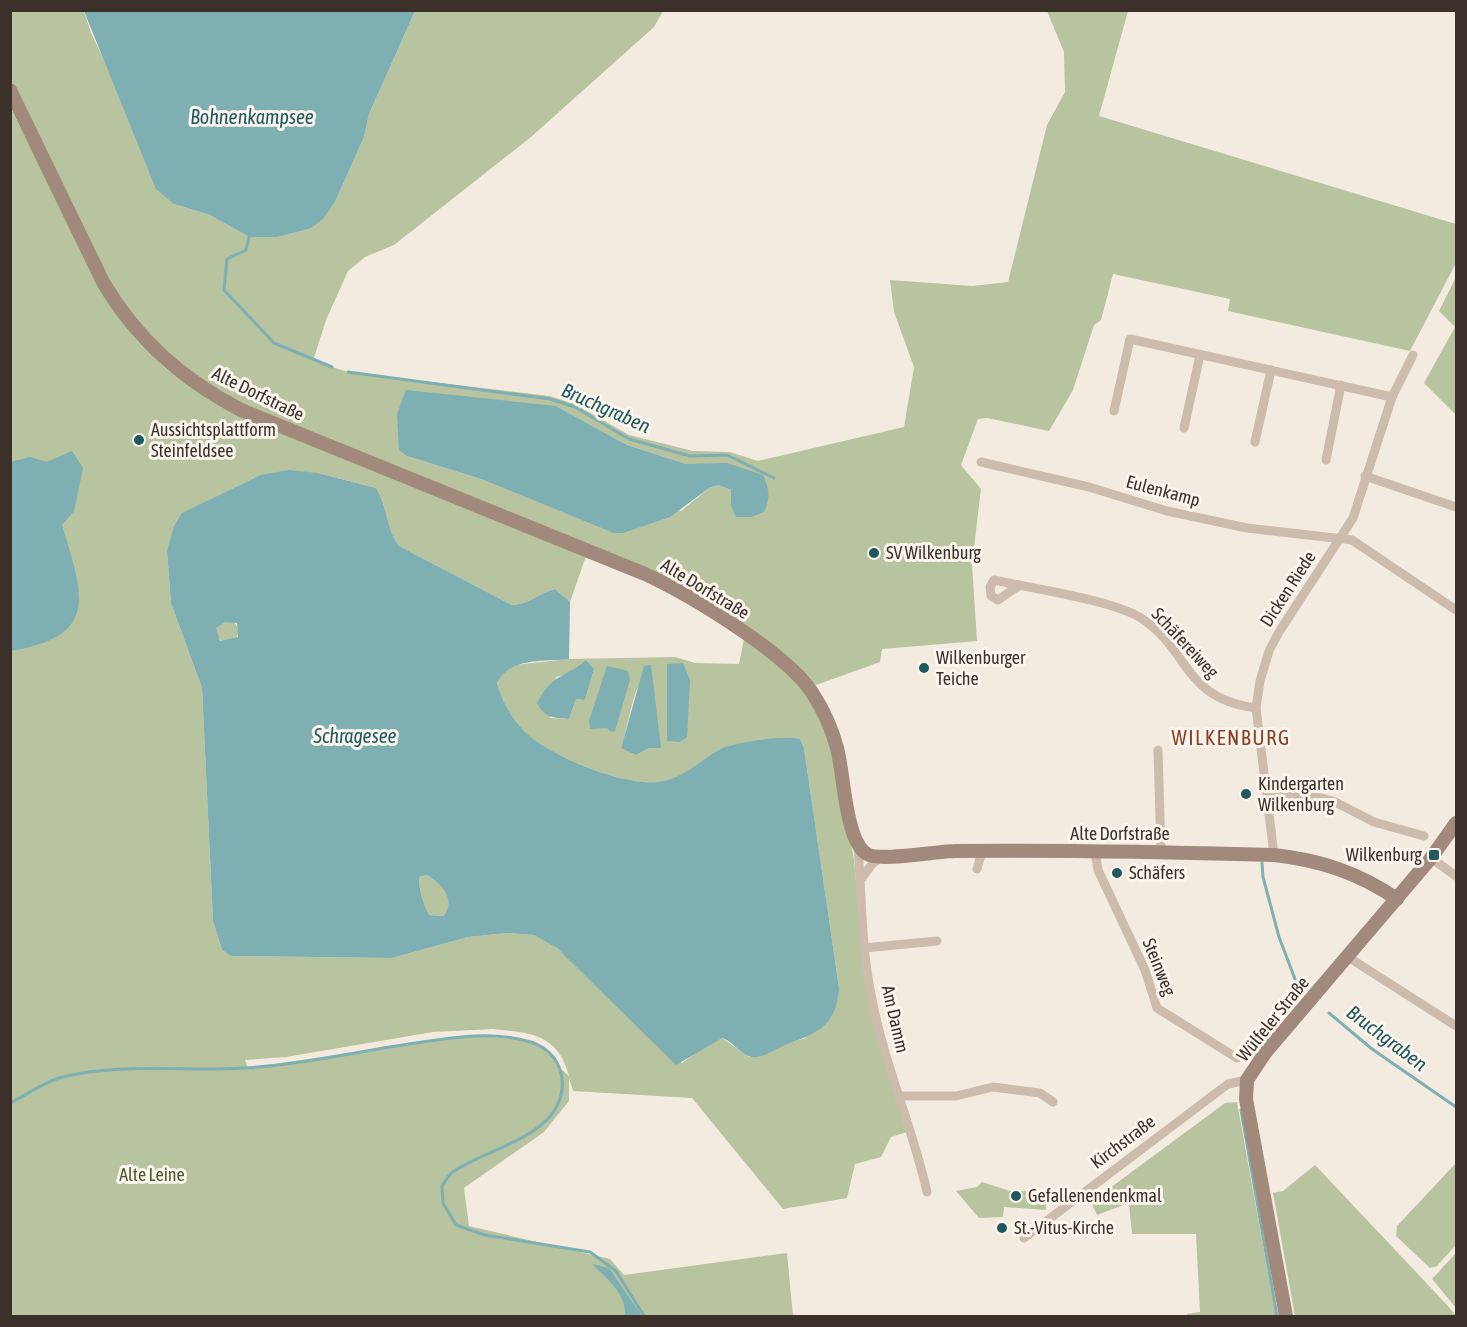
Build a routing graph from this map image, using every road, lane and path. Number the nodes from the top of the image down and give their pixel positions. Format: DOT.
graph roads {
  1 [pos="10,90"];
  2 [pos="1200,355"];
  3 [pos="1413,355"];
  4 [pos="1271,370"];
  5 [pos="1341,385"];
  6 [pos="1392,397"];
  7 [pos="1114,411"];
  8 [pos="1184,428"];
  9 [pos="1255,442"];
  10 [pos="1326,460"];
  11 [pos="981,462"];
  12 [pos="1365,476"];
  13 [pos="1456,507"];
  14 [pos="1341,538"];
  15 [pos="1020,585"];
  16 [pos="1456,610"];
  17 [pos="1256,708"];
  18 [pos="1158,750"];
  19 [pos="1268,798"];
  20 [pos="1456,823"];
  21 [pos="1424,836"];
  22 [pos="1452,839"];
  23 [pos="858,848"];
  24 [pos="982,851"];
  25 [pos="1095,852"];
  26 [pos="1161,852"];
  27 [pos="1274,855"];
  28 [pos="880,858"];
  29 [pos="1431,858"];
  30 [pos="977,869"];
  31 [pos="1456,876"];
  32 [pos="860,883"];
  33 [pos="1397,899"];
  34 [pos="937,941"];
  35 [pos="864,948"];
  36 [pos="1348,957"];
  37 [pos="1456,1026"];
  38 [pos="1237,1058"];
  39 [pos="1247,1080"];
  40 [pos="899,1096"];
  41 [pos="1053,1102"];
  42 [pos="927,1192"];
  43 [pos="1024,1238"];
  44 [pos="1286,1317"];
  1 -- 23 [label="street, Alte Dorfstraße"];
  2 -- 4 [label="street"];
  2 -- 7 [label="street"];
  2 -- 8 [label="street"];
  3 -- 6 [label="street, Dicken Riede"];
  4 -- 5 [label="street"];
  4 -- 9 [label="street"];
  5 -- 6 [label="street"];
  5 -- 10 [label="street"];
  6 -- 12 [label="street, Dicken Riede"];
  11 -- 14 [label="street, Eulenkamp"];
  12 -- 13 [label="street"];
  12 -- 14 [label="street, Dicken Riede"];
  14 -- 16 [label="street, Eulenkamp"];
  14 -- 17 [label="street, Dicken Riede"];
  15 -- 17 [label="street, Schäfereiweg"];
  17 -- 19 [label="street, Dicken Riede"];
  18 -- 26 [label="street"];
  19 -- 21 [label="street"];
  19 -- 27 [label="street, Dicken Riede"];
  20 -- 22 [label="street, Wülfeler Straße"];
  22 -- 29 [label="street, Wülfeler Straße"];
  23 -- 28 [label="street"];
  23 -- 32 [label="street, Am Damm"];
  24 -- 25 [label="street, Alte Dorfstraße"];
  24 -- 28 [label="street, Alte Dorfstraße"];
  24 -- 30 [label="street"];
  25 -- 26 [label="street, Alte Dorfstraße"];
  25 -- 38 [label="street, Steinweg"];
  26 -- 27 [label="street, Alte Dorfstraße"];
  27 -- 33 [label="street, Alte Dorfstraße"];
  28 -- 32 [label="street"];
  29 -- 31 [label="street"];
  29 -- 33 [label="street, Wülfeler Straße"];
  32 -- 35 [label="street, Am Damm"];
  33 -- 36 [label="street, Wülfeler Straße"];
  34 -- 35 [label="street"];
  35 -- 40 [label="street, Am Damm"];
  36 -- 37 [label="street"];
  36 -- 39 [label="street, Wülfeler Straße"];
  39 -- 43 [label="street, Kirchstraße"];
  39 -- 44 [label="street, Wülfeler Straße"];
  40 -- 41 [label="street"];
  40 -- 42 [label="street, Am Damm"];
}
